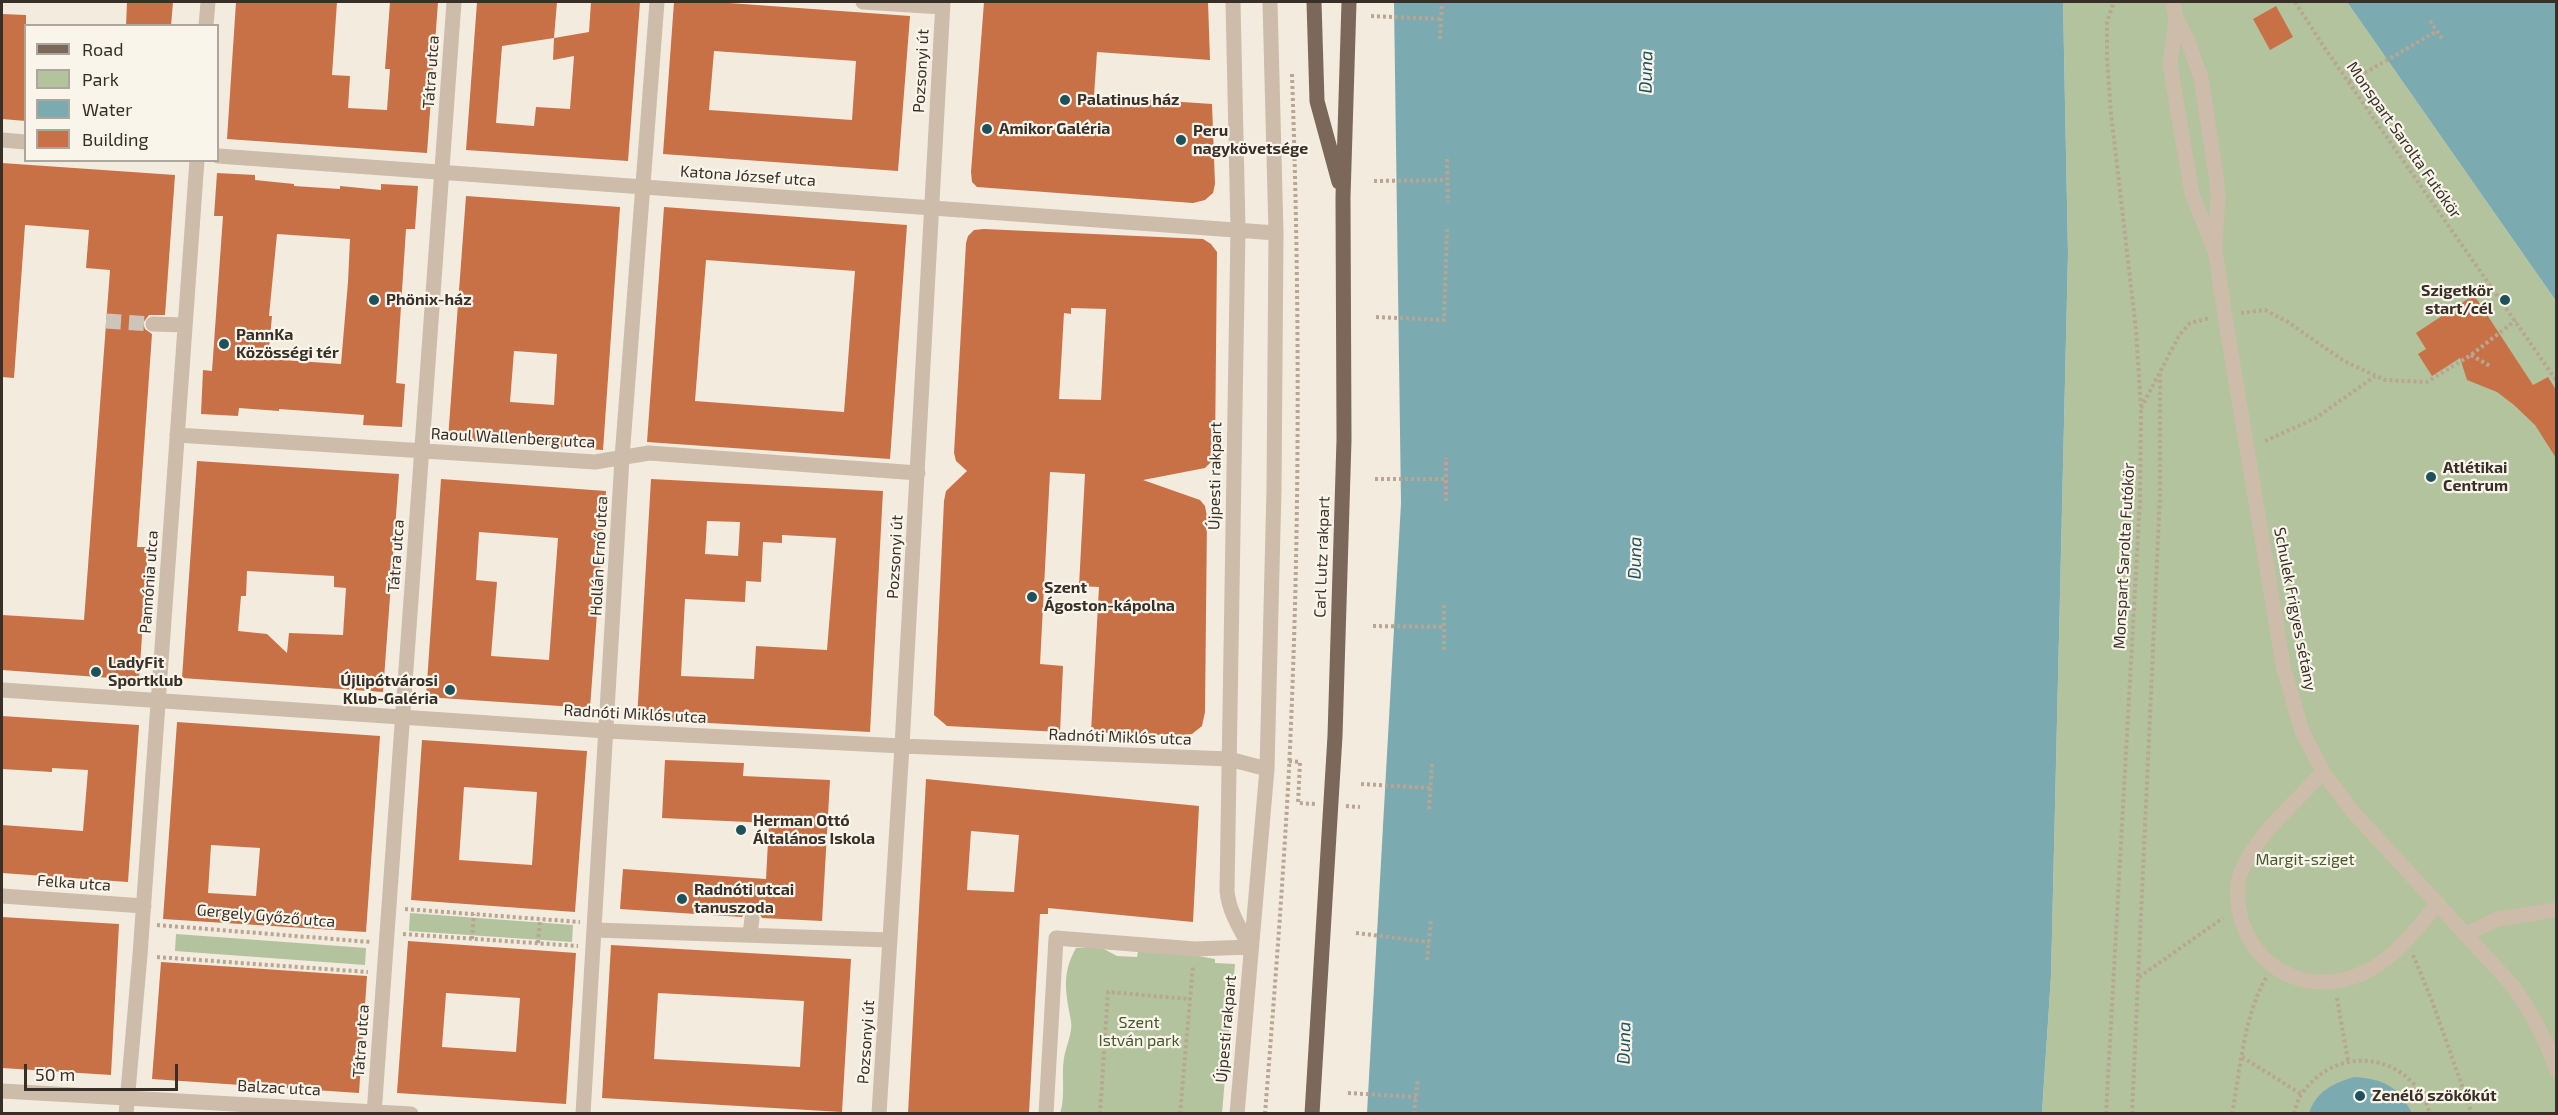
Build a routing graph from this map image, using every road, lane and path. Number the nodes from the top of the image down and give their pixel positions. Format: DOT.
graph roads {
  1 [pos="208,2"];
  2 [pos="454,2"];
  3 [pos="657,2"];
  4 [pos="863,2"];
  5 [pos="1233,2"];
  6 [pos="1270,2"];
  7 [pos="1314,2"];
  8 [pos="1349,2"];
  9 [pos="1442,2"];
  10 [pos="2114,2"];
  11 [pos="2173,2"];
  12 [pos="2295,2"];
  13 [pos="942,4"];
  14 [pos="1371,16"];
  15 [pos="1441,18"];
  16 [pos="2176,18"];
  17 [pos="2430,21"];
  18 [pos="206,24"];
  19 [pos="2437,31"];
  20 [pos="1440,39"];
  21 [pos="2443,40"];
  22 [pos="2349,82"];
  23 [pos="2,140"];
  24 [pos="24,142"];
  25 [pos="219,156"];
  26 [pos="1447,159"];
  27 [pos="197,162"];
  28 [pos="442,172"];
  29 [pos="1448,180"];
  30 [pos="1374,181"];
  31 [pos="642,186"];
  32 [pos="1342,197"];
  33 [pos="1448,202"];
  34 [pos="932,207"];
  35 [pos="1238,229"];
  36 [pos="1447,229"];
  37 [pos="1276,233"];
  38 [pos="2215,250"];
  39 [pos="2257,310"];
  40 [pos="2225,316"];
  41 [pos="1376,317"];
  42 [pos="2516,320"];
  43 [pos="153,324"];
  44 [pos="185,325"];
  45 [pos="2471,355"];
  46 [pos="2490,366"];
  47 [pos="2160,372"];
  48 [pos="2375,376"];
  49 [pos="2556,380"];
  50 [pos="2141,408"];
  51 [pos="177,435"];
  52 [pos="2265,441"];
  53 [pos="422,451"];
  54 [pos="622,458"];
  55 [pos="1446,458"];
  56 [pos="918,473"];
  57 [pos="1375,479"];
  58 [pos="1446,479"];
  59 [pos="1446,501"];
  60 [pos="1444,606"];
  61 [pos="1373,626"];
  62 [pos="1444,627"];
  63 [pos="1444,650"];
  64 [pos="2,690"];
  65 [pos="158,701"];
  66 [pos="403,717"];
  67 [pos="607,731"];
  68 [pos="902,746"];
  69 [pos="1229,759"];
  70 [pos="1289,761"];
  71 [pos="1432,764"];
  72 [pos="1267,769"];
  73 [pos="2323,772"];
  74 [pos="1361,784"];
  75 [pos="1430,788"];
  76 [pos="1299,803"];
  77 [pos="1429,809"];
  78 [pos="2,896"];
  79 [pos="2438,903"];
  80 [pos="144,906"];
  81 [pos="389,908"];
  82 [pos="2556,910"];
  83 [pos="474,914"];
  84 [pos="2229,914"];
  85 [pos="752,918"];
  86 [pos="540,919"];
  87 [pos="1431,920"];
  88 [pos="142,924"];
  89 [pos="595,926"];
  90 [pos="1356,933"];
  91 [pos="2467,934"];
  92 [pos="750,935"];
  93 [pos="387,938"];
  94 [pos="472,939"];
  95 [pos="890,940"];
  96 [pos="2407,941"];
  97 [pos="1429,942"];
  98 [pos="538,943"];
  99 [pos="1250,946"];
  100 [pos="594,947"];
  101 [pos="1195,949"];
  102 [pos="140,956"];
  103 [pos="1427,960"];
  104 [pos="384,973"];
  105 [pos="2139,977"];
  106 [pos="2266,978"];
  107 [pos="2334,982"];
  108 [pos="1190,999"];
  109 [pos="2242,1057"];
  110 [pos="2348,1061"];
  111 [pos="2556,1069"];
  112 [pos="1418,1078"];
  113 [pos="2,1090"];
  114 [pos="1348,1093"];
  115 [pos="2301,1094"];
  116 [pos="127,1098"];
  117 [pos="1416,1098"];
  118 [pos="2468,1099"];
  119 [pos="2426,1101"];
  120 [pos="374,1112"];
  121 [pos="126,1113"];
  122 [pos="411,1113"];
  123 [pos="584,1113"];
  124 [pos="879,1113"];
  125 [pos="1046,1113"];
  126 [pos="1100,1113"];
  127 [pos="1180,1113"];
  128 [pos="1237,1113"];
  129 [pos="1312,1113"];
  130 [pos="1414,1113"];
  131 [pos="2106,1113"];
  132 [pos="2132,1113"];
  133 [pos="2232,1113"];
  134 [pos="2294,1113"];
  135 [pos="2430,1113"];
  136 [pos="2472,1113"];
  1 -- 18 [label="street"];
  2 -- 28 [label="street, Tátra utca"];
  3 -- 31 [label="street, Hollán Ernő utca"];
  4 -- 13 [label="street"];
  5 -- 35 [label="street, Újpesti rakpart"];
  6 -- 37 [label="street, Újpesti rakpart"];
  7 -- 32 [label="main road"];
  8 -- 32 [label="main road, Carl Lutz rakpart"];
  9 -- 15 [label="path"];
  10 -- 50 [label="path, Monspart Sarolta Futókör"];
  11 -- 16 [label="street"];
  12 -- 22 [label="path, Monspart Sarolta Futókör"];
  13 -- 34 [label="street, Pozsonyi út"];
  14 -- 15 [label="path"];
  15 -- 20 [label="path"];
  16 -- 38 [label="street, Schulek Frigyes sétány"];
  16 -- 38 [label="street, Schulek Frigyes sétány"];
  17 -- 19 [label="path"];
  19 -- 21 [label="path"];
  19 -- 22 [label="path"];
  22 -- 42 [label="path, Monspart Sarolta Futókör"];
  23 -- 24 [label="street"];
  25 -- 28 [label="street, Katona József utca"];
  26 -- 29 [label="path"];
  27 -- 44 [label="street, Pannónia utca"];
  28 -- 31 [label="street, Katona József utca"];
  28 -- 53 [label="street, Tátra utca"];
  29 -- 30 [label="path"];
  29 -- 33 [label="path"];
  31 -- 34 [label="street, Katona József utca"];
  31 -- 54 [label="street, Hollán Ernő utca"];
  32 -- 129 [label="main road, Carl Lutz rakpart"];
  34 -- 35 [label="street, Katona József utca"];
  34 -- 56 [label="street, Pozsonyi út"];
  35 -- 37 [label="street, Katona József utca"];
  35 -- 69 [label="street, Újpesti rakpart"];
  36 -- 41 [label="path"];
  37 -- 72 [label="street, Újpesti rakpart"];
  38 -- 40 [label="street, Schulek Frigyes sétány"];
  39 -- 48 [label="path"];
  40 -- 47 [label="path"];
  40 -- 73 [label="street, Schulek Frigyes sétány"];
  42 -- 45 [label="path"];
  42 -- 49 [label="path, Monspart Sarolta Futókör"];
  43 -- 44 [label="street"];
  44 -- 51 [label="street, Pannónia utca"];
  45 -- 46 [label="path"];
  45 -- 48 [label="path"];
  47 -- 50 [label="path"];
  47 -- 105 [label="path"];
  48 -- 52 [label="path"];
  50 -- 131 [label="path, Monspart Sarolta Futókör"];
  51 -- 53 [label="street, Raoul Wallenberg utca"];
  51 -- 65 [label="street, Pannónia utca"];
  53 -- 54 [label="street, Raoul Wallenberg utca"];
  53 -- 66 [label="street, Tátra utca"];
  54 -- 56 [label="street, Raoul Wallenberg utca"];
  54 -- 67 [label="street, Hollán Ernő utca"];
  55 -- 58 [label="path"];
  56 -- 68 [label="street, Pozsonyi út"];
  57 -- 58 [label="path"];
  58 -- 59 [label="path"];
  60 -- 62 [label="path"];
  61 -- 62 [label="path"];
  62 -- 63 [label="path"];
  64 -- 65 [label="street, Radnóti Miklós utca"];
  65 -- 66 [label="street, Radnóti Miklós utca"];
  65 -- 80 [label="street, Pannónia utca"];
  66 -- 67 [label="street, Radnóti Miklós utca"];
  66 -- 81 [label="street, Tátra utca"];
  67 -- 68 [label="street, Radnóti Miklós utca"];
  67 -- 89 [label="street, Hollán Ernő utca"];
  68 -- 69 [label="street, Radnóti Miklós utca"];
  68 -- 95 [label="street, Pozsonyi út"];
  69 -- 72 [label="street, Radnóti Miklós utca"];
  69 -- 99 [label="street, Újpesti rakpart"];
  70 -- 76 [label="path"];
  71 -- 75 [label="path"];
  72 -- 99 [label="street, Újpesti rakpart"];
  73 -- 79 [label="street, Schulek Frigyes sétány"];
  73 -- 107 [label="street"];
  74 -- 75 [label="path"];
  75 -- 77 [label="path"];
  78 -- 80 [label="street, Felka utca"];
  79 -- 91 [label="street, Schulek Frigyes sétány"];
  79 -- 96 [label="street"];
  80 -- 88 [label="street, Pannónia utca"];
  81 -- 83 [label="path"];
  81 -- 93 [label="street, Tátra utca"];
  82 -- 91 [label="street"];
  83 -- 86 [label="path"];
  83 -- 94 [label="path"];
  84 -- 105 [label="path"];
  85 -- 92 [label="street"];
  86 -- 89 [label="path"];
  86 -- 98 [label="path"];
  87 -- 97 [label="path"];
  88 -- 93 [label="path, Gergely Győző utca"];
  88 -- 102 [label="street, Pannónia utca"];
  89 -- 92 [label="street"];
  89 -- 100 [label="street, Hollán Ernő utca"];
  90 -- 97 [label="path"];
  91 -- 111 [label="street, Schulek Frigyes sétány"];
  92 -- 95 [label="street"];
  93 -- 94 [label="path, Gergely Győző utca"];
  93 -- 104 [label="street, Tátra utca"];
  94 -- 98 [label="path, Gergely Győző utca"];
  95 -- 124 [label="street, Pozsonyi út"];
  96 -- 107 [label="street"];
  96 -- 118 [label="path"];
  97 -- 103 [label="path"];
  98 -- 100 [label="path, Gergely Győző utca"];
  99 -- 101 [label="street"];
  99 -- 128 [label="street, Újpesti rakpart"];
  100 -- 123 [label="street, Hollán Ernő utca"];
  101 -- 108 [label="path"];
  101 -- 125 [label="street"];
  102 -- 104 [label="path"];
  102 -- 116 [label="street, Pannónia utca"];
  104 -- 120 [label="street, Tátra utca"];
  105 -- 132 [label="path"];
  106 -- 109 [label="path"];
  107 -- 110 [label="path"];
  108 -- 126 [label="path"];
  108 -- 127 [label="path"];
  109 -- 115 [label="path"];
  109 -- 133 [label="path"];
  110 -- 115 [label="path"];
  110 -- 119 [label="path"];
  112 -- 117 [label="path"];
  113 -- 116 [label="street, Balzac utca"];
  114 -- 117 [label="path"];
  115 -- 134 [label="path"];
  116 -- 120 [label="street, Balzac utca"];
  116 -- 121 [label="street, Pannónia utca"];
  117 -- 130 [label="path"];
  118 -- 119 [label="path"];
  118 -- 136 [label="path"];
  119 -- 135 [label="path"];
  120 -- 122 [label="street, Balzac utca"];
}
